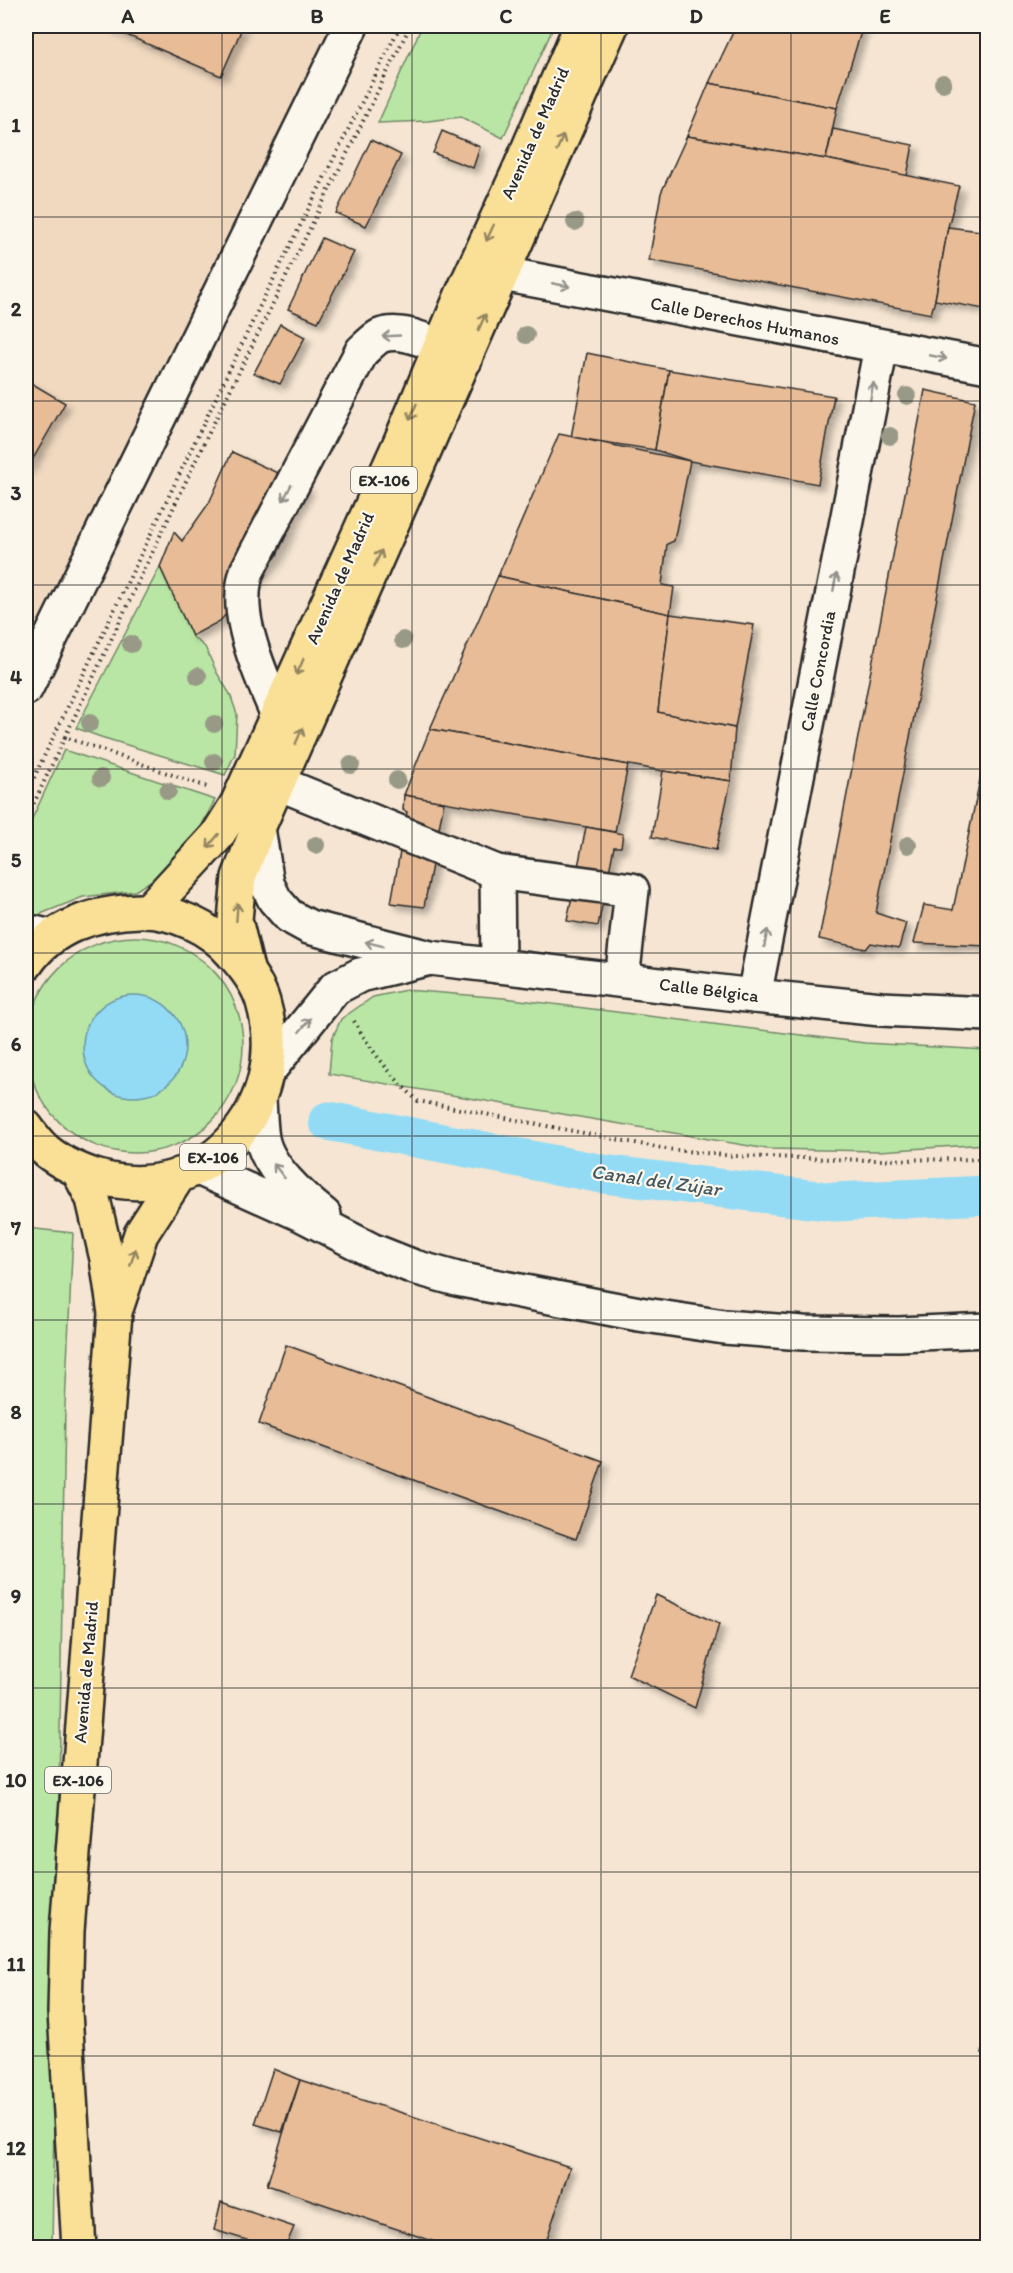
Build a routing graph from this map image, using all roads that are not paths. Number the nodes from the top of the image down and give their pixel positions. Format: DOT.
graph roads {
  1 [pos="351,26"];
  2 [pos="581,26"];
  3 [pos="611,26"];
  4 [pos="503,274"];
  5 [pos="881,347"];
  6 [pos="453,353"];
  7 [pos="987,366"];
  8 [pos="26,688"];
  9 [pos="278,715"];
  10 [pos="278,783"];
  11 [pos="258,828"];
  12 [pos="497,872"];
  13 [pos="148,911"];
  14 [pos="39,934"];
  15 [pos="430,958"];
  16 [pos="26,964"];
  17 [pos="498,966"];
  18 [pos="247,969"];
  19 [pos="622,980"];
  20 [pos="754,996"];
  21 [pos="987,1014"];
  22 [pos="264,1086"];
  23 [pos="26,1127"];
  24 [pos="78,1170"];
  25 [pos="187,1171"];
  26 [pos="371,1250"];
  27 [pos="115,1313"];
  28 [pos="987,1330"];
  29 [pos="79,2247"];
  1 -- 8 [label="street"];
  2 -- 6 [label="main road, Avenida de Madrid / EX-106, one-way"];
  4 -- 3 [label="main road, Avenida de Madrid / EX-106, one-way"];
  4 -- 5 [label="street, Calle Derechos Humanos, one-way"];
  6 -- 4 [label="main road, Avenida de Madrid / EX-106, one-way"];
  5 -- 7 [label="street, Calle Derechos Humanos, one-way"];
  20 -- 5 [label="street, Calle Concordia, one-way"];
  6 -- 9 [label="main road, Avenida de Madrid / EX-106, one-way"];
  6 -- 9 [label="street, one-way"];
  10 -- 6 [label="main road, Avenida de Madrid / EX-106, one-way"];
  9 -- 13 [label="main road, Avenida de Madrid / EX-106, one-way"];
  10 -- 11 [label="main road, Avenida de Madrid / EX-106"];
  10 -- 12 [label="street"];
  15 -- 11 [label="street, one-way"];
  18 -- 11 [label="main road, EX-106, one-way"];
  12 -- 17 [label="street"];
  12 -- 19 [label="street"];
  13 -- 14 [label="main road, EX-106"];
  13 -- 18 [label="main road, EX-106"];
  14 -- 16 [label="main road, EX-106"];
  15 -- 17 [label="street, Calle Bélgica"];
  22 -- 15 [label="street, one-way"];
  17 -- 19 [label="street, Calle Bélgica"];
  18 -- 22 [label="main road, EX-106"];
  19 -- 20 [label="street, Calle Bélgica"];
  20 -- 21 [label="street, Calle Bélgica"];
  22 -- 25 [label="main road, EX-106"];
  26 -- 22 [label="street, one-way"];
  23 -- 24 [label="main road, EX-106"];
  24 -- 25 [label="main road, EX-106"];
  24 -- 27 [label="main road, EX-106"];
  25 -- 26 [label="street"];
  27 -- 25 [label="main road, EX-106, one-way"];
  26 -- 28 [label="street"];
  27 -- 29 [label="main road, Avenida de Madrid / EX-106"];
}
